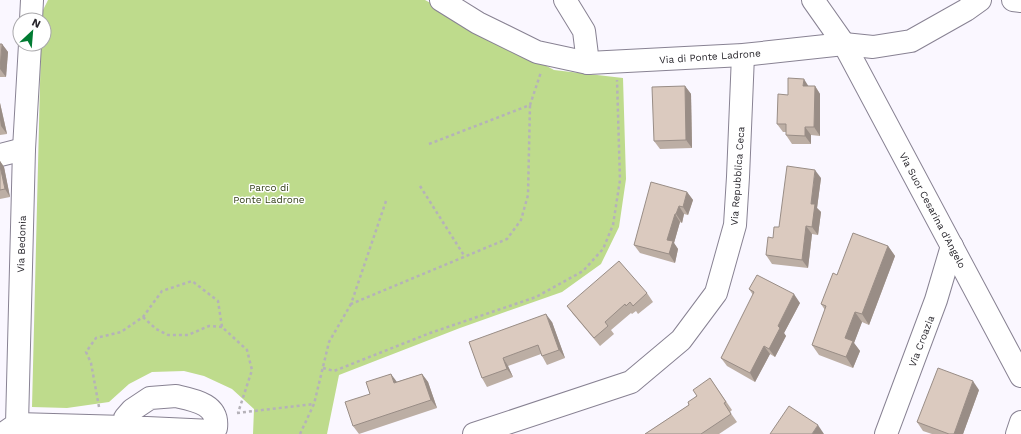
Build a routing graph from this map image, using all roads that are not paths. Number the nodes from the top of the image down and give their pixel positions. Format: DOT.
graph roads {
  1 [pos="32,0"];
  2 [pos="441,0"];
  3 [pos="565,0"];
  4 [pos="980,0"];
  5 [pos="1012,0"];
  6 [pos="816,1"];
  7 [pos="1021,1"];
  8 [pos="31,12"];
  9 [pos="844,44"];
  10 [pos="30,52"];
  11 [pos="743,55"];
  12 [pos="588,63"];
  13 [pos="24,149"];
  14 [pos="0,155"];
  15 [pos="952,246"];
  16 [pos="1021,376"];
  17 [pos="1021,422"];
  18 [pos="125,427"];
  19 [pos="14,431"];
  20 [pos="482,432"];
  21 [pos="886,434"];
  22 [pos="1018,434"];
  1 -- 8 [label="street"];
  2 -- 12 [label="street, Via di Ponte Ladrone"];
  3 -- 12 [label="street"];
  4 -- 9 [label="street, Via di Ponte Ladrone"];
  5 -- 7 [label="street"];
  6 -- 9 [label="street, Via Suor Cesarina d'Angelo"];
  9 -- 11 [label="street, Via di Ponte Ladrone"];
  9 -- 15 [label="street, Via Suor Cesarina d'Angelo"];
  10 -- 13 [label="street, Via Bedonia"];
  11 -- 12 [label="street, Via di Ponte Ladrone"];
  11 -- 20 [label="street, Via Repubblica Ceca"];
  13 -- 14 [label="street"];
  13 -- 19 [label="street, Via Bedonia"];
  15 -- 16 [label="street, Via Suor Cesarina d'Angelo"];
  15 -- 21 [label="street, Via Croazia"];
  17 -- 22 [label="street"];
  18 -- 18 [label="street"];
  18 -- 19 [label="street"];
}
